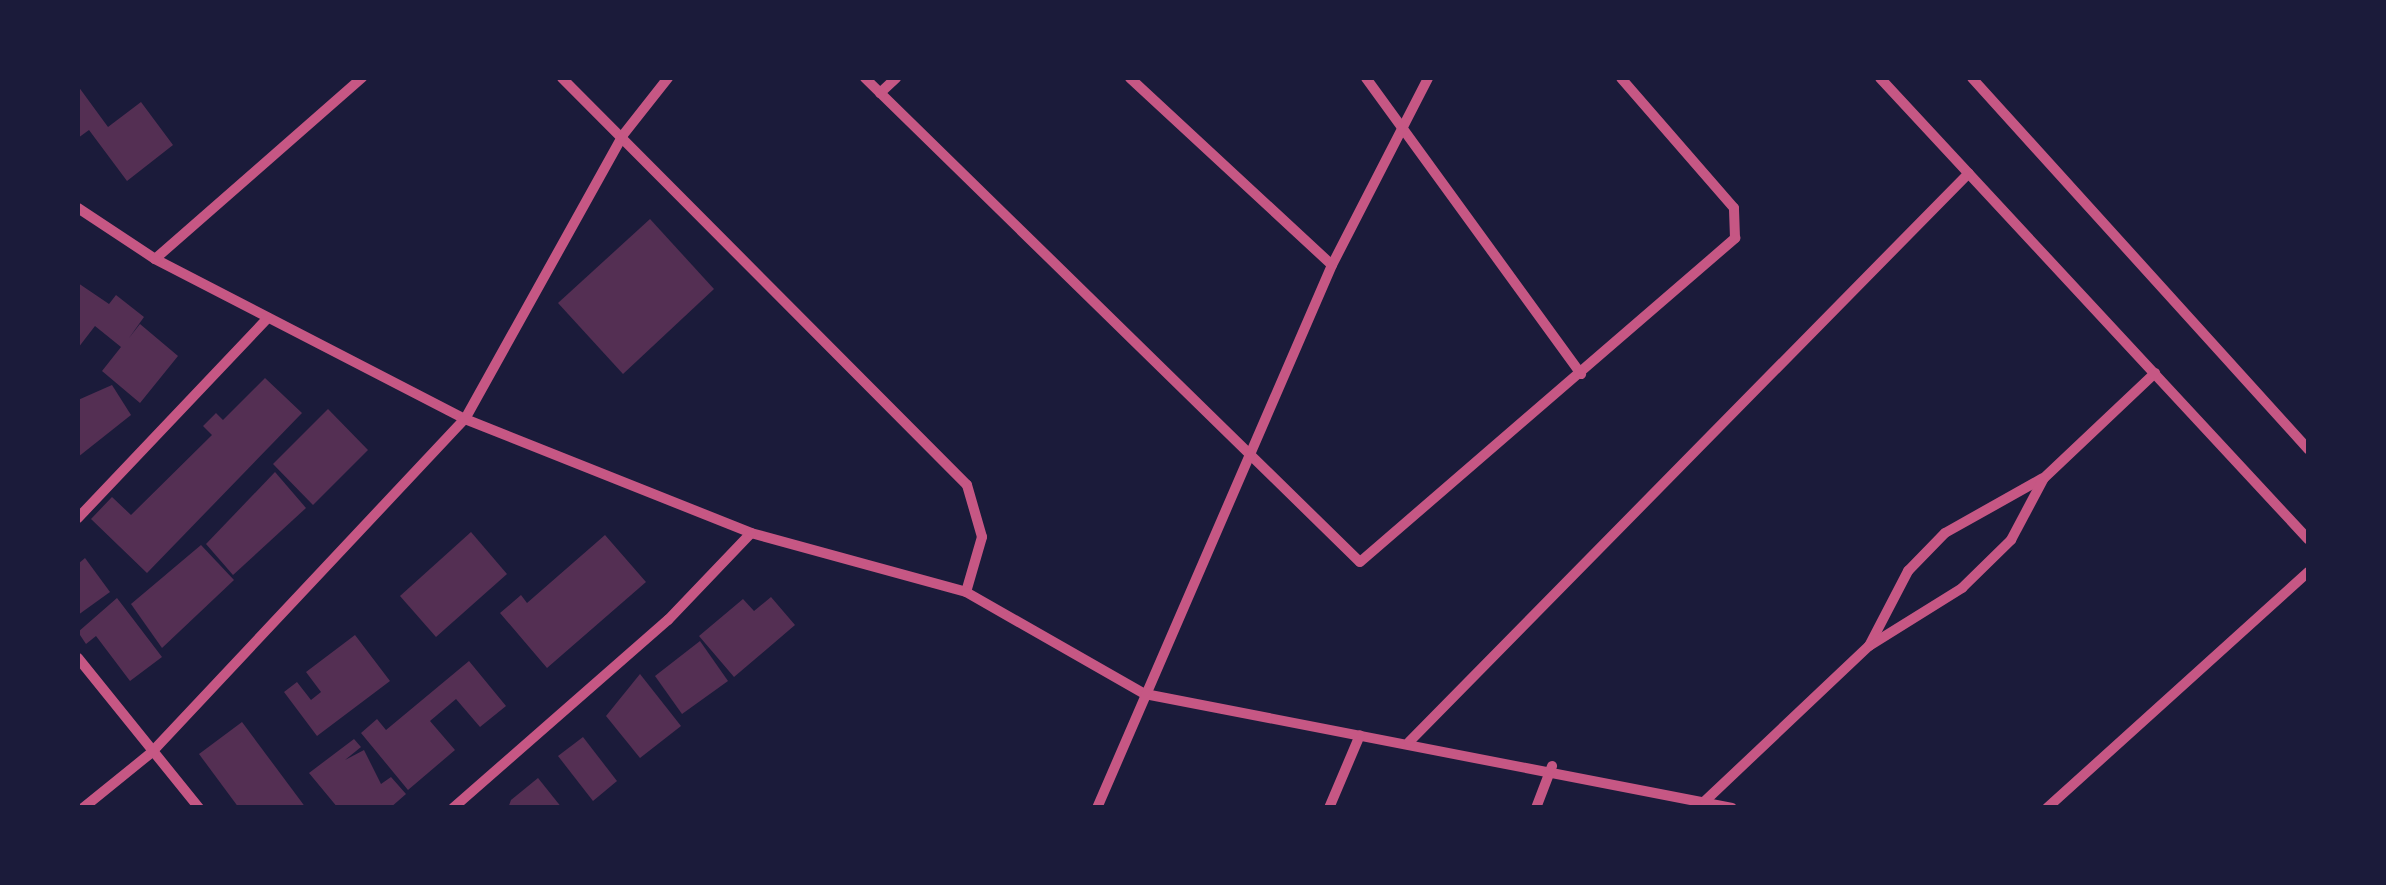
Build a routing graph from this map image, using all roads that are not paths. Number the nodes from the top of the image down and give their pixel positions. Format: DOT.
graph roads {
  1 [pos="362,78"];
  2 [pos="562,78"];
  3 [pos="668,78"];
  4 [pos="865,78"];
  5 [pos="896,78"];
  6 [pos="1130,78"];
  7 [pos="1366,78"];
  8 [pos="1428,78"];
  9 [pos="1621,78"];
  10 [pos="1880,78"];
  11 [pos="1899,78"];
  12 [pos="1972,78"];
  13 [pos="1889,87"];
  14 [pos="880,93"];
  15 [pos="1400,122"];
  16 [pos="624,135"];
  17 [pos="1969,174"];
  18 [pos="78,208"];
  19 [pos="155,259"];
  20 [pos="1332,265"];
  21 [pos="268,318"];
  22 [pos="1582,374"];
  23 [pos="2155,374"];
  24 [pos="465,419"];
  25 [pos="2308,448"];
  26 [pos="1249,453"];
  27 [pos="2044,478"];
  28 [pos="78,518"];
  29 [pos="751,533"];
  30 [pos="2308,539"];
  31 [pos="2308,572"];
  32 [pos="966,592"];
  33 [pos="1868,646"];
  34 [pos="78,658"];
  35 [pos="1145,694"];
  36 [pos="1360,735"];
  37 [pos="1409,742"];
  38 [pos="152,753"];
  39 [pos="1552,766"];
  40 [pos="1705,801"];
  41 [pos="83,808"];
  42 [pos="199,808"];
  43 [pos="453,808"];
  44 [pos="1097,808"];
  45 [pos="1329,808"];
  46 [pos="1536,808"];
  47 [pos="1732,808"];
  48 [pos="2048,808"];
  1 -- 19 [label="street"];
  2 -- 16 [label="street"];
  3 -- 16 [label="street"];
  4 -- 14 [label="street"];
  5 -- 14 [label="street"];
  6 -- 20 [label="street"];
  7 -- 15 [label="street"];
  8 -- 15 [label="street"];
  9 -- 22 [label="street"];
  10 -- 13 [label="street"];
  11 -- 13 [label="street"];
  12 -- 25 [label="street"];
  13 -- 17 [label="street"];
  14 -- 26 [label="street"];
  15 -- 20 [label="street"];
  15 -- 22 [label="street"];
  16 -- 24 [label="street"];
  16 -- 32 [label="street"];
  17 -- 23 [label="street"];
  17 -- 37 [label="street"];
  18 -- 19 [label="street"];
  19 -- 21 [label="street"];
  20 -- 26 [label="street"];
  21 -- 24 [label="street"];
  21 -- 28 [label="street"];
  22 -- 26 [label="street"];
  23 -- 27 [label="street"];
  23 -- 30 [label="street"];
  24 -- 29 [label="street"];
  24 -- 38 [label="street"];
  26 -- 35 [label="street"];
  27 -- 33 [label="street"];
  27 -- 33 [label="street"];
  29 -- 32 [label="street"];
  29 -- 43 [label="street"];
  31 -- 48 [label="street"];
  32 -- 35 [label="street"];
  33 -- 40 [label="street"];
  34 -- 38 [label="street"];
  35 -- 36 [label="street"];
  35 -- 44 [label="street"];
  36 -- 37 [label="street"];
  36 -- 45 [label="street"];
  37 -- 39 [label="street"];
  38 -- 41 [label="street"];
  38 -- 42 [label="street"];
  39 -- 40 [label="street"];
  39 -- 46 [label="street"];
  40 -- 47 [label="street"];
}
